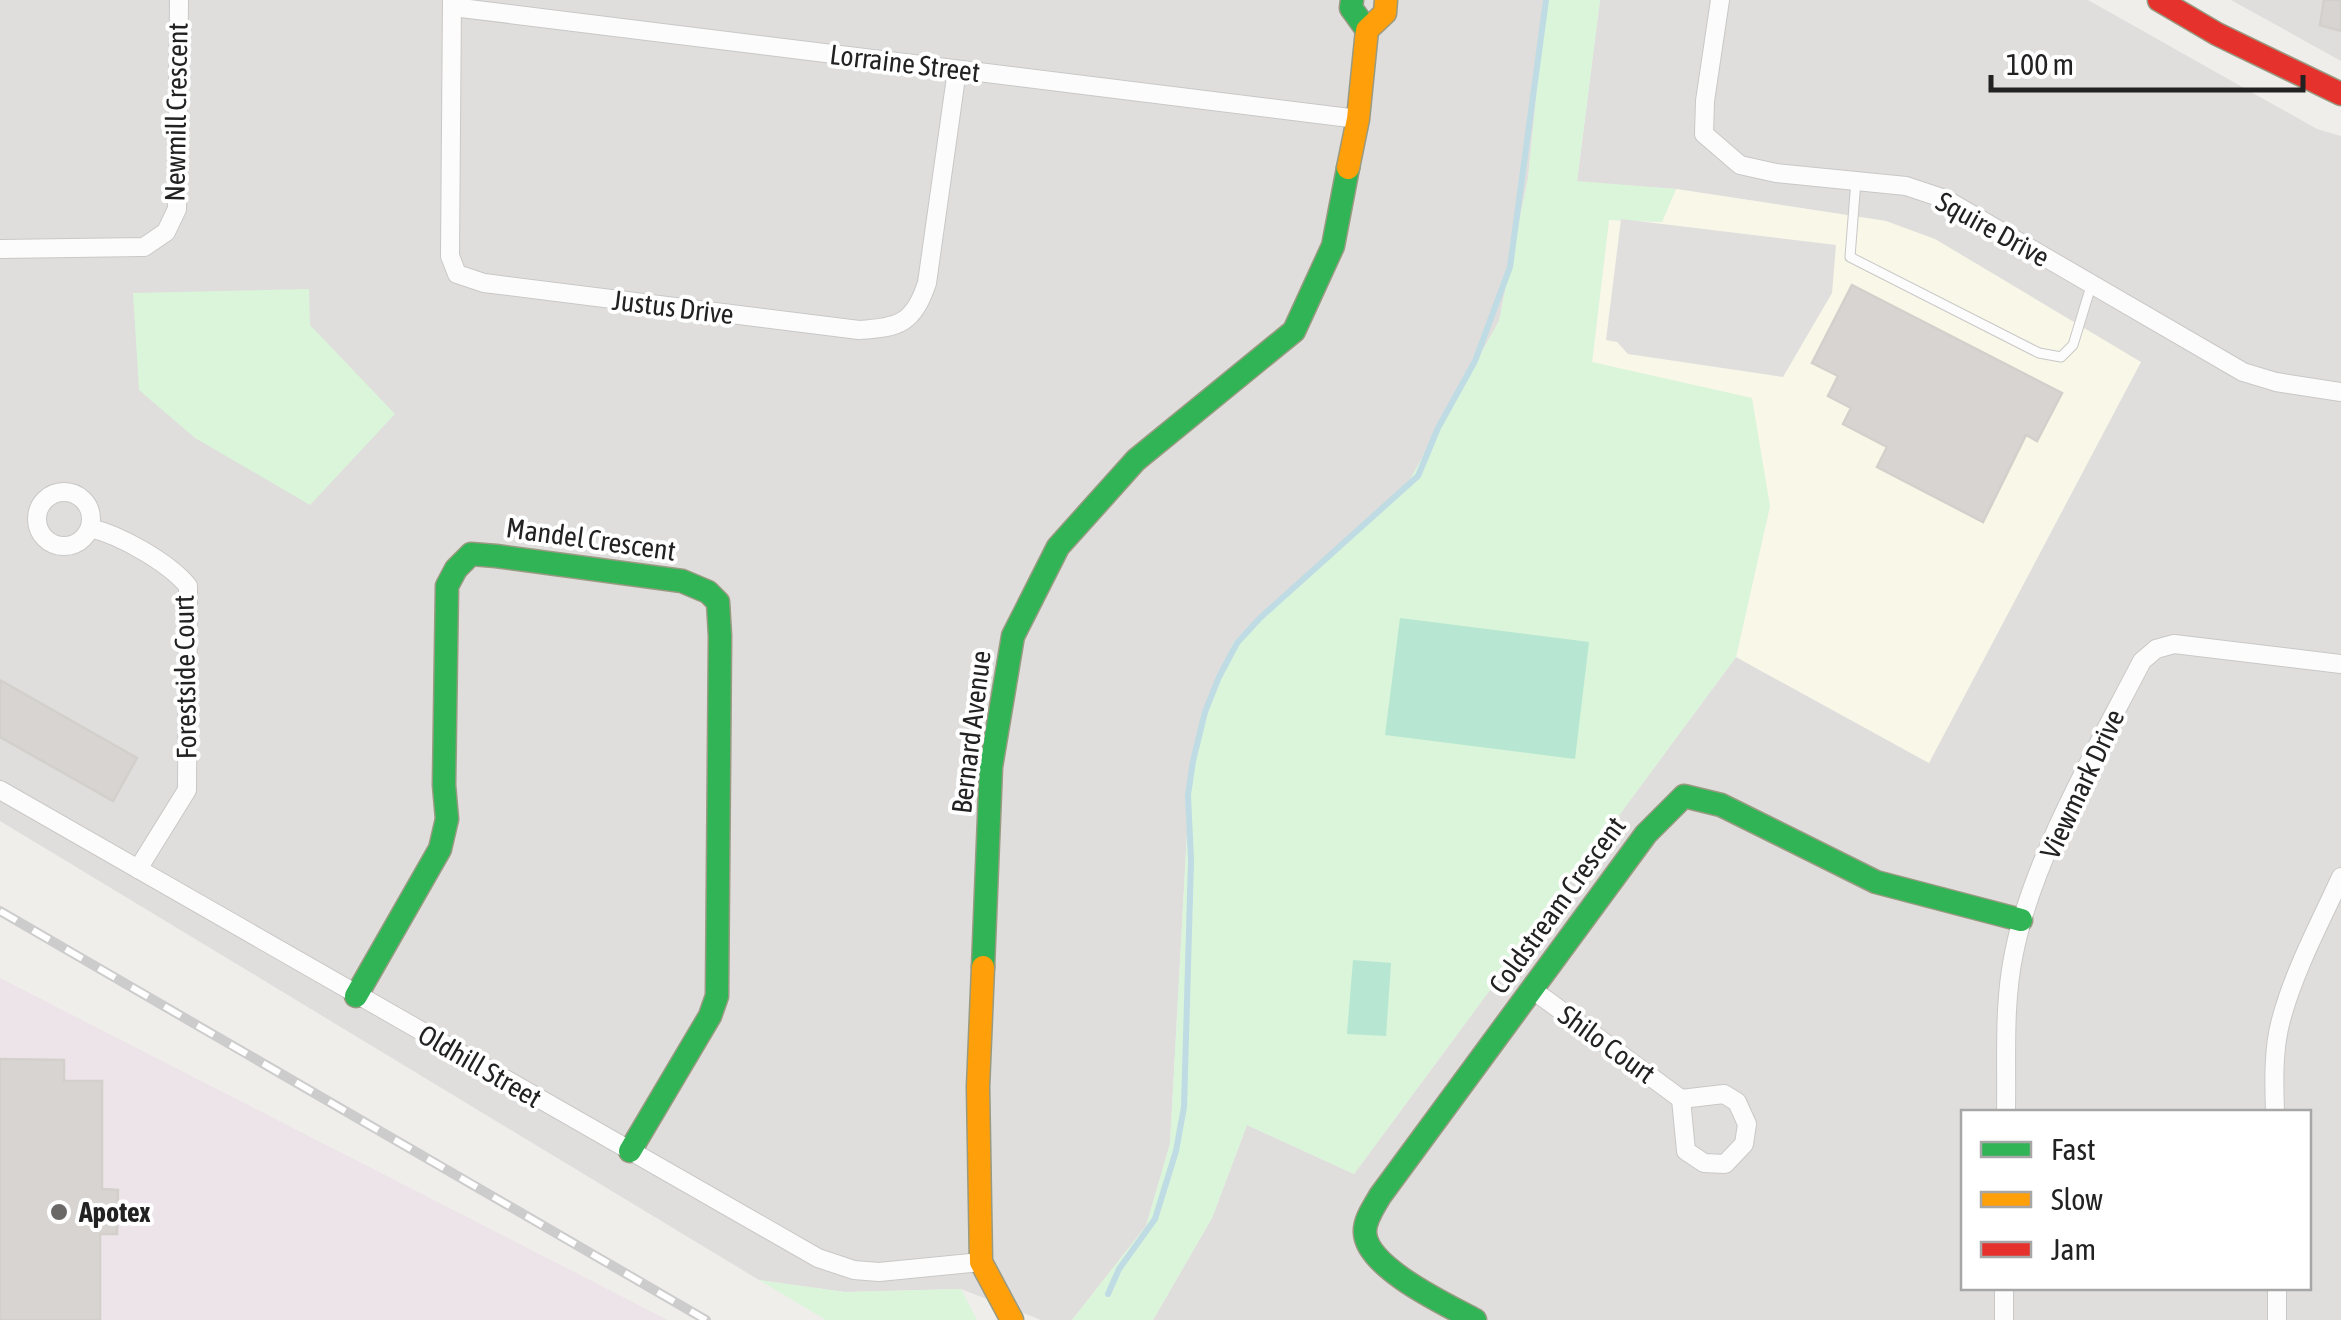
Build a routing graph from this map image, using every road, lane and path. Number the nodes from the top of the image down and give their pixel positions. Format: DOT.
graph roads {
  1 [pos="178,0"];
  2 [pos="1352,0"];
  3 [pos="1386,0"];
  4 [pos="1720,0"];
  5 [pos="2159,0"];
  6 [pos="452,3"];
  7 [pos="1367,30"];
  8 [pos="957,70"];
  9 [pos="2341,94"];
  10 [pos="1358,119"];
  11 [pos="1856,180"];
  12 [pos="0,249"];
  13 [pos="2090,286"];
  14 [pos="2341,392"];
  15 [pos="90,528"];
  16 [pos="2341,664"];
  17 [pos="0,790"];
  18 [pos="138,869"];
  19 [pos="2341,877"];
  20 [pos="2022,920"];
  21 [pos="1533,990"];
  22 [pos="356,996"];
  23 [pos="1681,1099"];
  24 [pos="2006,1110"];
  25 [pos="2274,1110"];
  26 [pos="630,1151"];
  27 [pos="981,1262"];
  28 [pos="2004,1290"];
  29 [pos="2277,1290"];
  30 [pos="1012,1320"];
  31 [pos="1475,1320"];
  32 [pos="2004,1320"];
  33 [pos="2277,1320"];
  1 -- 12 [label="street, Newmill Crescent"];
  2 -- 7 [label="street"];
  3 -- 7 [label="street, Bernard Avenue"];
  4 -- 11 [label="street, Squire Drive"];
  5 -- 9 [label="street"];
  6 -- 8 [label="street, Lorraine Street"];
  6 -- 8 [label="street, Justus Drive"];
  7 -- 10 [label="street, Bernard Avenue"];
  8 -- 10 [label="street, Lorraine Street"];
  10 -- 27 [label="street, Bernard Avenue"];
  11 -- 13 [label="street, Squire Drive"];
  11 -- 13 [label="lane"];
  13 -- 14 [label="street, Squire Drive"];
  15 -- 18 [label="street, Forestside Court"];
  16 -- 20 [label="street, Viewmark Drive"];
  17 -- 18 [label="street, Oldhill Street"];
  18 -- 22 [label="street, Oldhill Street"];
  19 -- 25 [label="street"];
  20 -- 21 [label="street, Coldstream Crescent"];
  20 -- 24 [label="street, Viewmark Drive"];
  21 -- 23 [label="street, Shilo Court"];
  21 -- 31 [label="street, Coldstream Crescent"];
  22 -- 26 [label="street, Oldhill Street"];
  22 -- 26 [label="street, Mandel Crescent"];
  23 -- 23 [label="street, Shilo Court"];
  26 -- 27 [label="street, Oldhill Street"];
  27 -- 30 [label="street, Bernard Avenue"];
  28 -- 32 [label="street"];
  29 -- 33 [label="street"];
}
